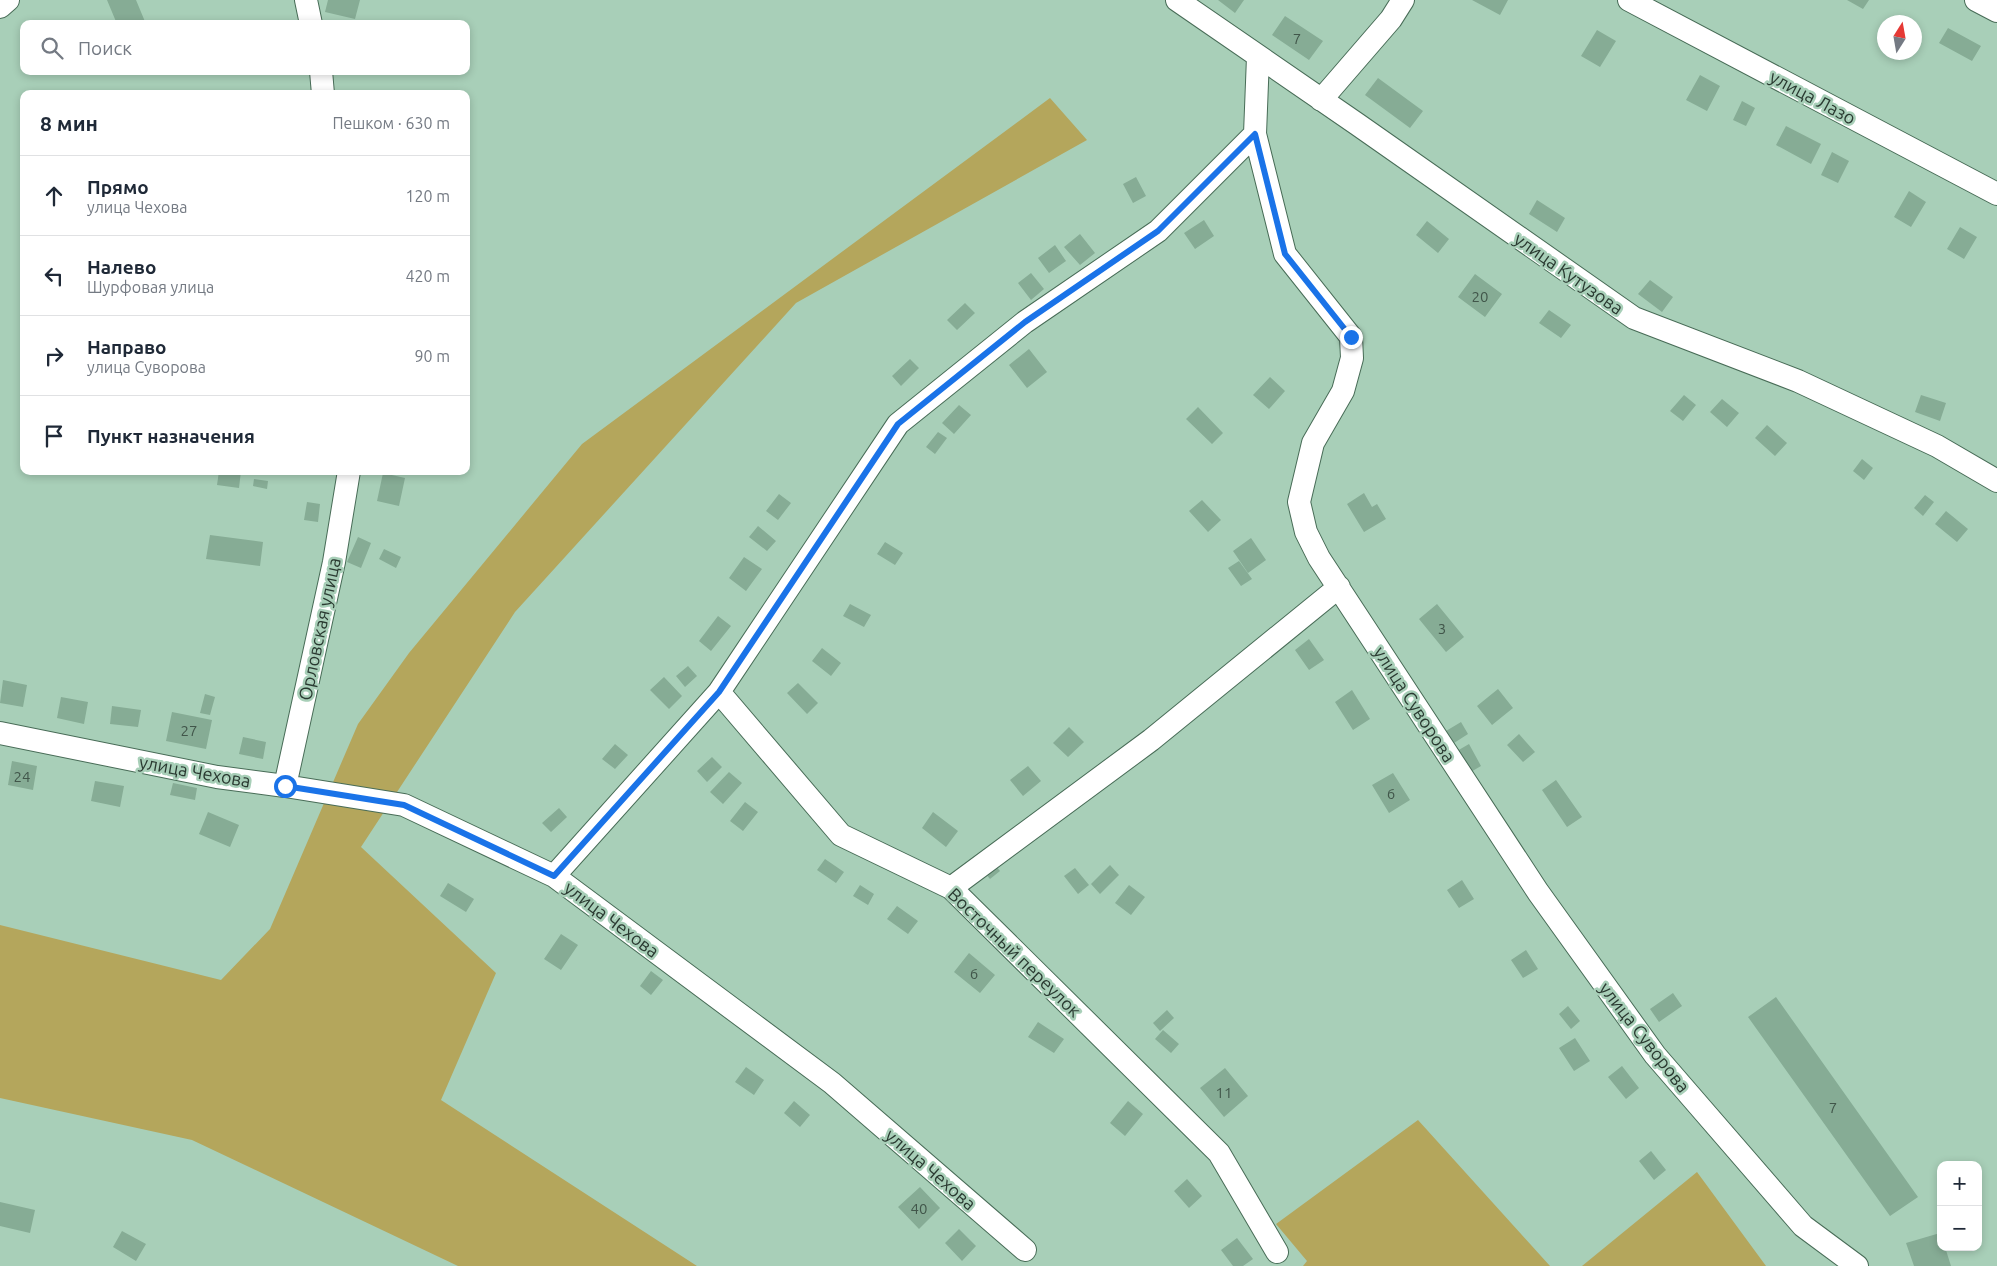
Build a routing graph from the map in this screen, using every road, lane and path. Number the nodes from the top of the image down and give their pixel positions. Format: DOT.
graph roads {
  1 [pos="8,0"];
  2 [pos="306,0"];
  3 [pos="1177,0"];
  4 [pos="1403,0"];
  5 [pos="1629,0"];
  6 [pos="0,7"];
  7 [pos="311,20"];
  8 [pos="1258,57"];
  9 [pos="322,75"];
  10 [pos="324,90"];
  11 [pos="1321,100"];
  12 [pos="1255,134"];
  13 [pos="1997,194"];
  14 [pos="348,475"];
  15 [pos="1997,481"];
  16 [pos="1339,587"];
  17 [pos="719,692"];
  18 [pos="0,733"];
  19 [pos="285,786"];
  20 [pos="554,876"];
  21 [pos="951,888"];
  22 [pos="1025,1250"];
  23 [pos="1277,1252"];
  24 [pos="1857,1266"];
  1 -- 6 [label="street"];
  2 -- 7 [label="street"];
  3 -- 8 [label="street, улица Кутузова"];
  4 -- 11 [label="street"];
  5 -- 13 [label="street, улица Лазо"];
  8 -- 11 [label="street, улица Кутузова"];
  8 -- 12 [label="street, улица Суворова"];
  9 -- 10 [label="street"];
  11 -- 15 [label="street, улица Кутузова"];
  12 -- 16 [label="street, улица Суворова"];
  12 -- 17 [label="street"];
  14 -- 19 [label="street, Орловская улица"];
  16 -- 21 [label="street"];
  16 -- 24 [label="street, улица Суворова"];
  17 -- 20 [label="street"];
  17 -- 21 [label="street, Восточный переулок"];
  18 -- 19 [label="street, улица Чехова"];
  19 -- 20 [label="street, улица Чехова"];
  20 -- 22 [label="street, улица Чехова"];
  21 -- 23 [label="street, Восточный переулок"];
}
